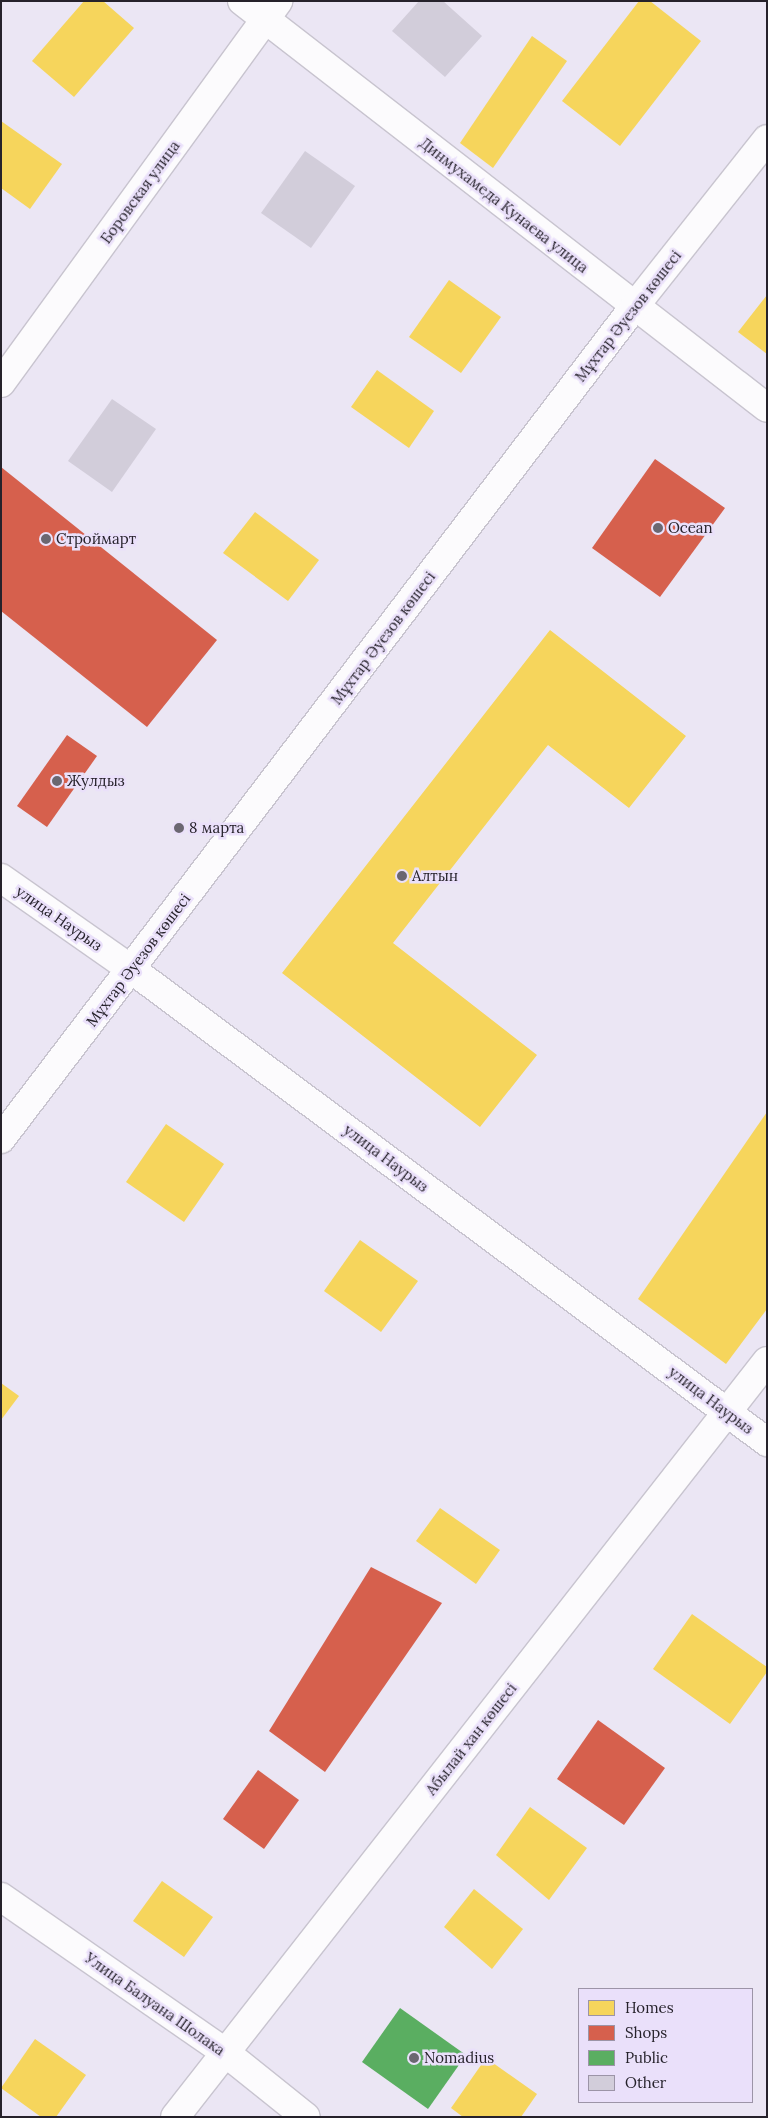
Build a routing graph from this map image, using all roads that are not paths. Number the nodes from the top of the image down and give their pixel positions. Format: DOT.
graph roads {
  1 [pos="242,1"];
  2 [pos="272,10"];
  3 [pos="767,139"];
  4 [pos="634,307"];
  5 [pos="1,383"];
  6 [pos="767,408"];
  7 [pos="1,878"];
  8 [pos="131,969"];
  9 [pos="1,1139"];
  10 [pos="767,1361"];
  11 [pos="727,1411"];
  12 [pos="767,1442"];
  13 [pos="1,1897"];
  14 [pos="226,2053"];
  15 [pos="175,2117"];
  16 [pos="306,2117"];
  1 -- 2 [label="street, Динмухамеда Кунаева улица"];
  2 -- 4 [label="street, Динмухамеда Кунаева улица"];
  2 -- 5 [label="street, Боровская улица"];
  3 -- 4 [label="street, Мұхтар Әуезов көшесі"];
  4 -- 6 [label="street, Динмухамеда Кунаева улица"];
  4 -- 8 [label="street, Мұхтар Әуезов көшесі"];
  7 -- 8 [label="street, улица Наурыз"];
  8 -- 9 [label="street, Мұхтар Әуезов көшесі"];
  8 -- 11 [label="street, улица Наурыз"];
  10 -- 11 [label="street, Абылай хан көшесі"];
  11 -- 12 [label="street, улица Наурыз"];
  11 -- 14 [label="street, Абылай хан көшесі"];
  13 -- 14 [label="street, Улица Балуана Шолака"];
  14 -- 15 [label="street, Абылай хан көшесі"];
  14 -- 16 [label="street, Улица Балуана Шолака"];
}
